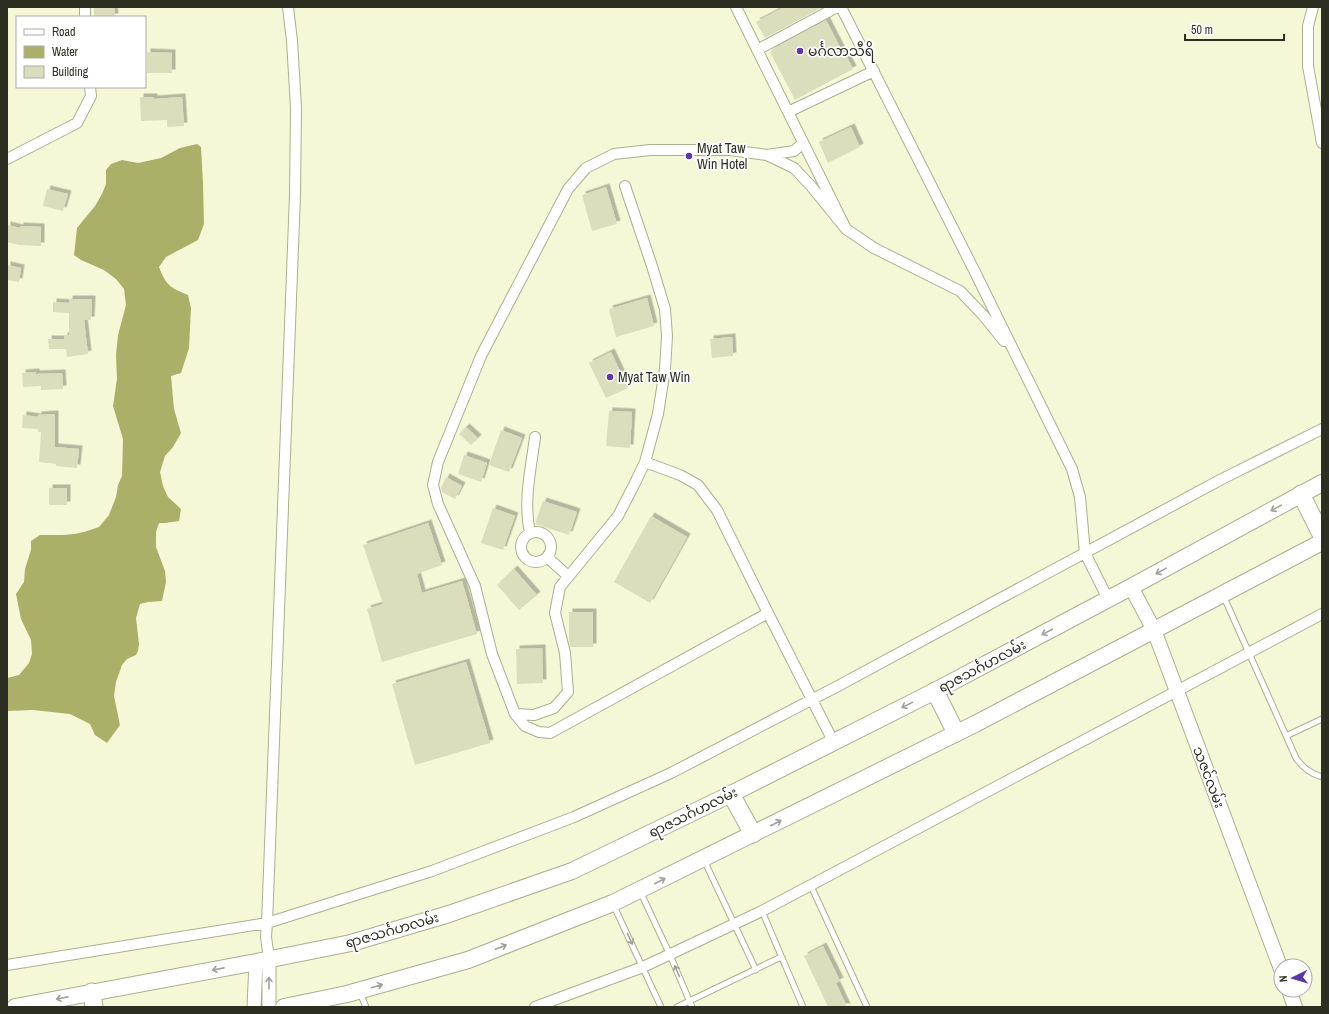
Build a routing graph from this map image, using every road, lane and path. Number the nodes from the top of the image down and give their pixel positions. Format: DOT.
graph roads {
  1 [pos="288,7"];
  2 [pos="736,7"];
  3 [pos="837,7"];
  4 [pos="841,7"];
  5 [pos="1313,7"];
  6 [pos="757,50"];
  7 [pos="874,70"];
  8 [pos="90,88"];
  9 [pos="788,112"];
  10 [pos="803,143"];
  11 [pos="1322,143"];
  12 [pos="767,155"];
  13 [pos="7,159"];
  14 [pos="625,186"];
  15 [pos="846,229"];
  16 [pos="1014,353"];
  17 [pos="1322,430"];
  18 [pos="536,437"];
  19 [pos="645,462"];
  20 [pos="1322,483"];
  21 [pos="1301,494"];
  22 [pos="530,533"];
  23 [pos="1322,536"];
  24 [pos="1322,542"];
  25 [pos="1085,553"];
  26 [pos="548,558"];
  27 [pos="568,576"];
  28 [pos="1132,587"];
  29 [pos="1223,594"];
  30 [pos="1108,599"];
  31 [pos="768,613"];
  32 [pos="1322,614"];
  33 [pos="1154,630"];
  34 [pos="1249,652"];
  35 [pos="1176,690"];
  36 [pos="935,691"];
  37 [pos="812,699"];
  38 [pos="515,714"];
  39 [pos="1322,718"];
  40 [pos="956,733"];
  41 [pos="1286,736"];
  42 [pos="833,741"];
  43 [pos="1322,777"];
  44 [pos="731,794"];
  45 [pos="753,834"];
  46 [pos="703,858"];
  47 [pos="811,886"];
  48 [pos="640,891"];
  49 [pos="613,904"];
  50 [pos="762,911"];
  51 [pos="267,923"];
  52 [pos="734,925"];
  53 [pos="670,955"];
  54 [pos="781,957"];
  55 [pos="1277,958"];
  56 [pos="263,961"];
  57 [pos="7,965"];
  58 [pos="643,967"];
  59 [pos="756,970"];
  60 [pos="359,990"];
  61 [pos="93,1000"];
  62 [pos="689,1001"];
  63 [pos="15,1007"];
  64 [pos="254,1007"];
  65 [pos="269,1007"];
  66 [pos="284,1007"];
  67 [pos="366,1007"];
  68 [pos="535,1007"];
  69 [pos="661,1007"];
  70 [pos="677,1007"];
  71 [pos="692,1007"];
  72 [pos="803,1007"];
  73 [pos="867,1007"];
  1 -- 51 [label="street"];
  2 -- 6 [label="street"];
  3 -- 6 [label="street"];
  4 -- 7 [label="street"];
  5 -- 11 [label="street"];
  6 -- 9 [label="street"];
  7 -- 9 [label="street"];
  7 -- 16 [label="street"];
  8 -- 13 [label="street"];
  9 -- 10 [label="street"];
  10 -- 12 [label="street"];
  10 -- 15 [label="street"];
  12 -- 15 [label="street"];
  12 -- 38 [label="street"];
  14 -- 19 [label="street"];
  15 -- 16 [label="street"];
  16 -- 25 [label="street"];
  17 -- 25 [label="street"];
  18 -- 22 [label="street"];
  19 -- 27 [label="street"];
  19 -- 31 [label="street"];
  20 -- 21 [label="main road, ရာဇသင်္ဂဟလမ်း"];
  21 -- 23 [label="highway"];
  21 -- 28 [label="main road, ရာဇသင်္ဂဟလမ်း, one-way"];
  22 -- 26 [label="street"];
  22 -- 26 [label="street"];
  24 -- 29 [label="main road"];
  25 -- 30 [label="street"];
  25 -- 37 [label="street"];
  26 -- 27 [label="street"];
  27 -- 38 [label="street"];
  28 -- 30 [label="main road, ရာဇသင်္ဂဟလမ်း"];
  28 -- 33 [label="main road, သဇင်လမ်း"];
  29 -- 33 [label="main road"];
  29 -- 34 [label="lane"];
  30 -- 36 [label="main road, ရာဇသင်္ဂဟလမ်း, one-way"];
  31 -- 37 [label="street"];
  31 -- 38 [label="street"];
  32 -- 34 [label="street"];
  33 -- 35 [label="main road, သဇင်လမ်း"];
  33 -- 40 [label="main road"];
  34 -- 35 [label="street"];
  34 -- 41 [label="lane"];
  35 -- 47 [label="street"];
  35 -- 55 [label="main road, သဇင်လမ်း"];
  36 -- 40 [label="highway"];
  36 -- 42 [label="main road, ရာဇသင်္ဂဟလမ်း, one-way"];
  37 -- 42 [label="street"];
  37 -- 51 [label="street"];
  39 -- 41 [label="lane"];
  45 -- 40 [label="main road, one-way"];
  41 -- 43 [label="lane"];
  42 -- 44 [label="main road, ရာဇသင်္ဂဟလမ်း"];
  44 -- 45 [label="highway"];
  44 -- 56 [label="main road, ရာဇသင်္ဂဟလမ်း"];
  45 -- 46 [label="main road"];
  48 -- 46 [label="main road, one-way"];
  46 -- 52 [label="lane"];
  47 -- 50 [label="street"];
  47 -- 73 [label="lane"];
  48 -- 49 [label="main road"];
  48 -- 53 [label="lane"];
  49 -- 58 [label="lane, one-way"];
  60 -- 49 [label="main road, one-way"];
  50 -- 52 [label="street"];
  50 -- 54 [label="lane"];
  51 -- 56 [label="street"];
  51 -- 57 [label="street"];
  52 -- 53 [label="street"];
  52 -- 59 [label="lane"];
  53 -- 58 [label="street"];
  62 -- 53 [label="lane, one-way"];
  54 -- 59 [label="lane"];
  54 -- 72 [label="lane"];
  56 -- 61 [label="main road, ရာဇသင်္ဂဟလမ်း, one-way"];
  56 -- 64 [label="street"];
  65 -- 56 [label="street, one-way"];
  58 -- 68 [label="street"];
  58 -- 69 [label="lane"];
  59 -- 62 [label="lane"];
  60 -- 66 [label="main road"];
  60 -- 67 [label="lane"];
  61 -- 63 [label="main road, ရာဇသင်္ဂဟလမ်း, one-way"];
  62 -- 70 [label="lane"];
  62 -- 71 [label="lane"];
}
